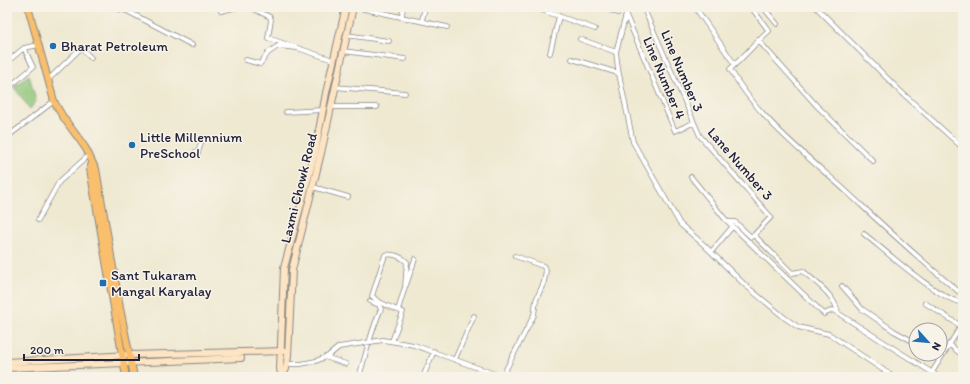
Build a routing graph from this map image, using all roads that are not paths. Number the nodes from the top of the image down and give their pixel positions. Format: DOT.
graph roads {
  1 [pos="28,7"];
  2 [pos="110,7"];
  3 [pos="238,7"];
  4 [pos="250,7"];
  5 [pos="336,7"];
  6 [pos="354,7"];
  7 [pos="384,7"];
  8 [pos="403,7"];
  9 [pos="425,7"];
  10 [pos="533,7"];
  11 [pos="602,7"];
  12 [pos="628,7"];
  13 [pos="640,7"];
  14 [pos="695,7"];
  15 [pos="751,7"];
  16 [pos="763,7"];
  17 [pos="816,7"];
  18 [pos="346,8"];
  19 [pos="221,11"];
  20 [pos="382,12"];
  21 [pos="618,13"];
  22 [pos="402,16"];
  23 [pos="559,16"];
  24 [pos="626,16"];
  25 [pos="422,20"];
  26 [pos="777,24"];
  27 [pos="447,26"];
  28 [pos="595,29"];
  29 [pos="346,35"];
  30 [pos="580,39"];
  31 [pos="758,40"];
  32 [pos="389,41"];
  33 [pos="192,44"];
  34 [pos="39,45"];
  35 [pos="24,48"];
  36 [pos="297,48"];
  37 [pos="342,51"];
  38 [pos="616,52"];
  39 [pos="550,53"];
  40 [pos="91,58"];
  41 [pos="405,59"];
  42 [pos="572,59"];
  43 [pos="246,60"];
  44 [pos="333,60"];
  45 [pos="7,62"];
  46 [pos="733,62"];
  47 [pos="618,72"];
  48 [pos="48,80"];
  49 [pos="334,87"];
  50 [pos="7,89"];
  51 [pos="405,93"];
  52 [pos="324,100"];
  53 [pos="54,101"];
  54 [pos="331,104"];
  55 [pos="377,107"];
  56 [pos="323,110"];
  57 [pos="286,112"];
  58 [pos="693,123"];
  59 [pos="7,137"];
  60 [pos="202,139"];
  61 [pos="963,148"];
  62 [pos="196,152"];
  63 [pos="89,155"];
  64 [pos="873,161"];
  65 [pos="691,177"];
  66 [pos="313,187"];
  67 [pos="348,197"];
  68 [pos="38,220"];
  69 [pos="728,222"];
  70 [pos="733,226"];
  71 [pos="864,234"];
  72 [pos="754,235"];
  73 [pos="105,239"];
  74 [pos="711,252"];
  75 [pos="515,256"];
  76 [pos="415,259"];
  77 [pos="842,286"];
  78 [pos="405,287"];
  79 [pos="963,295"];
  80 [pos="370,301"];
  81 [pos="925,303"];
  82 [pos="963,303"];
  83 [pos="398,310"];
  84 [pos="838,313"];
  85 [pos="474,316"];
  86 [pos="962,325"];
  87 [pos="908,339"];
  88 [pos="392,341"];
  89 [pos="370,343"];
  90 [pos="949,344"];
  91 [pos="434,351"];
  92 [pos="285,354"];
  93 [pos="129,355"];
  94 [pos="963,356"];
  95 [pos="325,357"];
  96 [pos="122,359"];
  97 [pos="455,359"];
  98 [pos="7,362"];
  99 [pos="50,362"];
  100 [pos="131,362"];
  101 [pos="938,362"];
  102 [pos="287,364"];
  103 [pos="346,364"];
  104 [pos="280,365"];
  105 [pos="7,368"];
  106 [pos="930,375"];
  107 [pos="126,377"];
  108 [pos="134,377"];
  109 [pos="282,377"];
  110 [pos="359,377"];
  111 [pos="423,377"];
  112 [pos="502,377"];
  113 [pos="894,377"];
  114 [pos="939,377"];
  1 -- 34 [label="main road"];
  2 -- 33 [label="street"];
  3 -- 19 [label="street"];
  4 -- 36 [label="street"];
  5 -- 18 [label="street"];
  6 -- 20 [label="street"];
  6 -- 29 [label="main road, Laxmi Chowk Road"];
  7 -- 20 [label="street"];
  8 -- 22 [label="street"];
  9 -- 25 [label="street"];
  10 -- 23 [label="street"];
  11 -- 21 [label="street"];
  12 -- 24 [label="street"];
  13 -- 58 [label="street, Line Number 3"];
  14 -- 46 [label="street"];
  15 -- 31 [label="street"];
  16 -- 26 [label="street"];
  17 -- 61 [label="street"];
  18 -- 44 [label="main road, Laxmi Chowk Road"];
  20 -- 22 [label="street"];
  22 -- 25 [label="street"];
  23 -- 28 [label="street"];
  23 -- 39 [label="street"];
  24 -- 38 [label="street"];
  24 -- 58 [label="street, Line Number 4"];
  25 -- 27 [label="street"];
  29 -- 32 [label="street"];
  29 -- 37 [label="main road, Laxmi Chowk Road"];
  30 -- 38 [label="street"];
  31 -- 64 [label="street"];
  31 -- 79 [label="street"];
  34 -- 35 [label="street"];
  34 -- 48 [label="main road"];
  35 -- 45 [label="street"];
  35 -- 50 [label="street"];
  36 -- 43 [label="street"];
  36 -- 44 [label="street"];
  37 -- 41 [label="street"];
  37 -- 49 [label="main road, Laxmi Chowk Road"];
  38 -- 47 [label="street"];
  40 -- 48 [label="street"];
  42 -- 47 [label="street"];
  44 -- 52 [label="main road, Laxmi Chowk Road"];
  47 -- 74 [label="street"];
  48 -- 53 [label="main road"];
  49 -- 51 [label="street"];
  49 -- 54 [label="main road, Laxmi Chowk Road"];
  52 -- 54 [label="main road"];
  52 -- 56 [label="main road, Laxmi Chowk Road"];
  53 -- 59 [label="street"];
  53 -- 63 [label="main road"];
  54 -- 55 [label="street"];
  54 -- 66 [label="main road, Laxmi Chowk Road"];
  56 -- 57 [label="street"];
  56 -- 92 [label="main road, Laxmi Chowk Road"];
  58 -- 72 [label="street, Lane Number 3"];
  60 -- 62 [label="street"];
  63 -- 68 [label="street"];
  63 -- 73 [label="main road"];
  65 -- 69 [label="street"];
  66 -- 67 [label="street"];
  66 -- 92 [label="main road, Laxmi Chowk Road"];
  69 -- 70 [label="street"];
  69 -- 72 [label="street"];
  70 -- 74 [label="street"];
  70 -- 84 [label="street"];
  71 -- 82 [label="street"];
  72 -- 84 [label="street"];
  73 -- 93 [label="main road"];
  73 -- 96 [label="main road"];
  74 -- 113 [label="street"];
  75 -- 112 [label="street"];
  76 -- 78 [label="street"];
  77 -- 87 [label="street"];
  78 -- 83 [label="street"];
  78 -- 83 [label="street"];
  80 -- 89 [label="street"];
  81 -- 86 [label="street"];
  83 -- 88 [label="street"];
  84 -- 106 [label="street"];
  85 -- 97 [label="street"];
  86 -- 90 [label="street"];
  88 -- 89 [label="street"];
  88 -- 91 [label="street"];
  89 -- 95 [label="street"];
  89 -- 110 [label="street"];
  90 -- 94 [label="street"];
  91 -- 97 [label="street"];
  91 -- 111 [label="street"];
  92 -- 93 [label="main road"];
  92 -- 100 [label="main road"];
  92 -- 102 [label="main road, Laxmi Chowk Road"];
  92 -- 104 [label="main road"];
  93 -- 96 [label="main road"];
  93 -- 100 [label="main road"];
  95 -- 102 [label="street"];
  95 -- 103 [label="street"];
  96 -- 99 [label="main road"];
  96 -- 100 [label="main road"];
  96 -- 107 [label="main road"];
  97 -- 112 [label="street"];
  98 -- 99 [label="main road"];
  99 -- 105 [label="main road"];
  100 -- 108 [label="main road"];
  101 -- 106 [label="street"];
  102 -- 104 [label="street"];
  102 -- 109 [label="main road, Laxmi Chowk Road"];
  104 -- 109 [label="main road"];
  106 -- 114 [label="street"];
}
